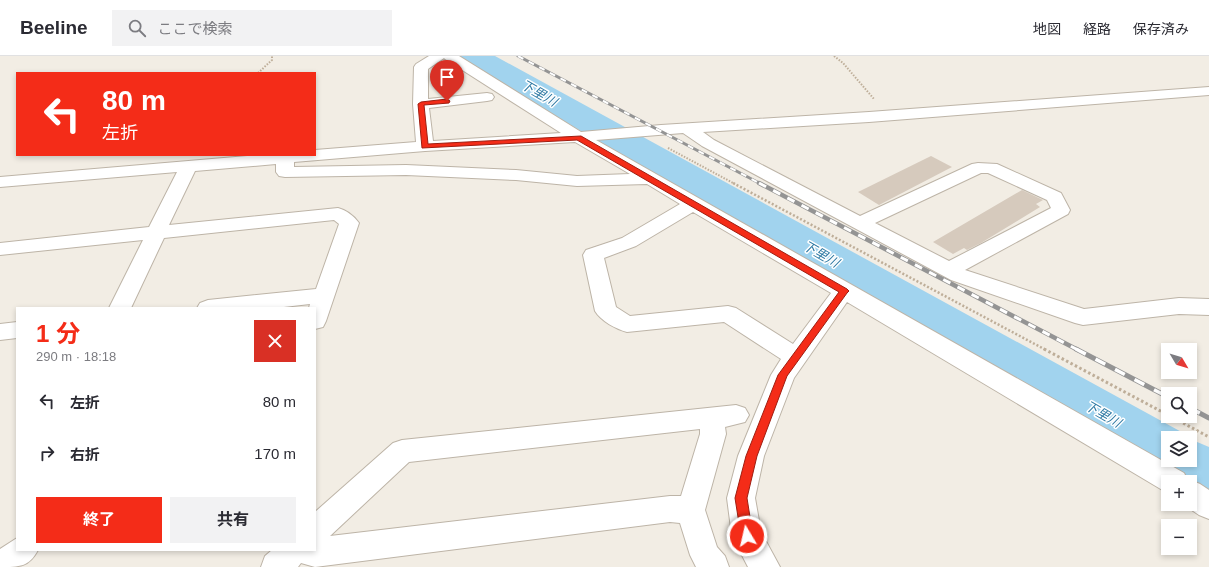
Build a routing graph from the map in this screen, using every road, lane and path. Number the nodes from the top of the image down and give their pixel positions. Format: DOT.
graph roads {
  1 [pos="272,56"];
  2 [pos="439,56"];
  3 [pos="450,56"];
  4 [pos="834,56"];
  5 [pos="259,72"];
  6 [pos="1209,91"];
  7 [pos="487,97"];
  8 [pos="421,104"];
  9 [pos="890,115"];
  10 [pos="687,129"];
  11 [pos="638,132"];
  12 [pos="583,137"];
  13 [pos="425,146"];
  14 [pos="316,155"];
  15 [pos="308,156"];
  16 [pos="285,158"];
  17 [pos="189,165"];
  18 [pos="652,179"];
  19 [pos="0,182"];
  20 [pos="693,204"];
  21 [pos="860,223"];
  22 [pos="157,233"];
  23 [pos="0,249"];
  24 [pos="949,270"];
  25 [pos="844,291"];
  26 [pos="324,295"];
  27 [pos="120,307"];
  28 [pos="217,307"];
  29 [pos="1209,308"];
  30 [pos="316,318"];
  31 [pos="16,330"];
  32 [pos="0,332"];
  33 [pos="796,357"];
  34 [pos="1161,411"];
  35 [pos="1184,423"];
  36 [pos="1209,436"];
  37 [pos="1162,475"];
  38 [pos="1197,498"];
  39 [pos="1209,506"];
  40 [pos="690,510"];
  41 [pos="316,530"];
  42 [pos="22,551"];
  43 [pos="293,551"];
  44 [pos="309,551"];
  45 [pos="0,567"];
  46 [pos="276,567"];
  47 [pos="714,567"];
  48 [pos="765,567"];
  1 -- 5 [label="path"];
  2 -- 8 [label="street"];
  3 -- 12 [label="street"];
  4 -- 9 [label="path"];
  6 -- 9 [label="street"];
  7 -- 8 [label="street"];
  8 -- 13 [label="street"];
  9 -- 10 [label="street"];
  10 -- 11 [label="street"];
  10 -- 21 [label="street"];
  11 -- 12 [label="street"];
  11 -- 34 [label="path"];
  12 -- 13 [label="street"];
  12 -- 18 [label="street"];
  13 -- 14 [label="street"];
  15 -- 16 [label="street"];
  16 -- 17 [label="street"];
  16 -- 18 [label="street"];
  17 -- 19 [label="street"];
  17 -- 22 [label="street"];
  18 -- 20 [label="street"];
  20 -- 25 [label="street"];
  20 -- 33 [label="street"];
  21 -- 24 [label="street"];
  21 -- 24 [label="street"];
  22 -- 23 [label="street"];
  22 -- 26 [label="street"];
  22 -- 27 [label="street"];
  24 -- 29 [label="street"];
  25 -- 33 [label="street"];
  25 -- 37 [label="street"];
  26 -- 28 [label="street"];
  26 -- 30 [label="street"];
  31 -- 32 [label="street"];
  33 -- 48 [label="street"];
  35 -- 36 [label="path"];
  38 -- 39 [label="street"];
  40 -- 41 [label="street"];
  40 -- 44 [label="street"];
  40 -- 47 [label="street"];
  42 -- 45 [label="street"];
  43 -- 46 [label="street"];
}
